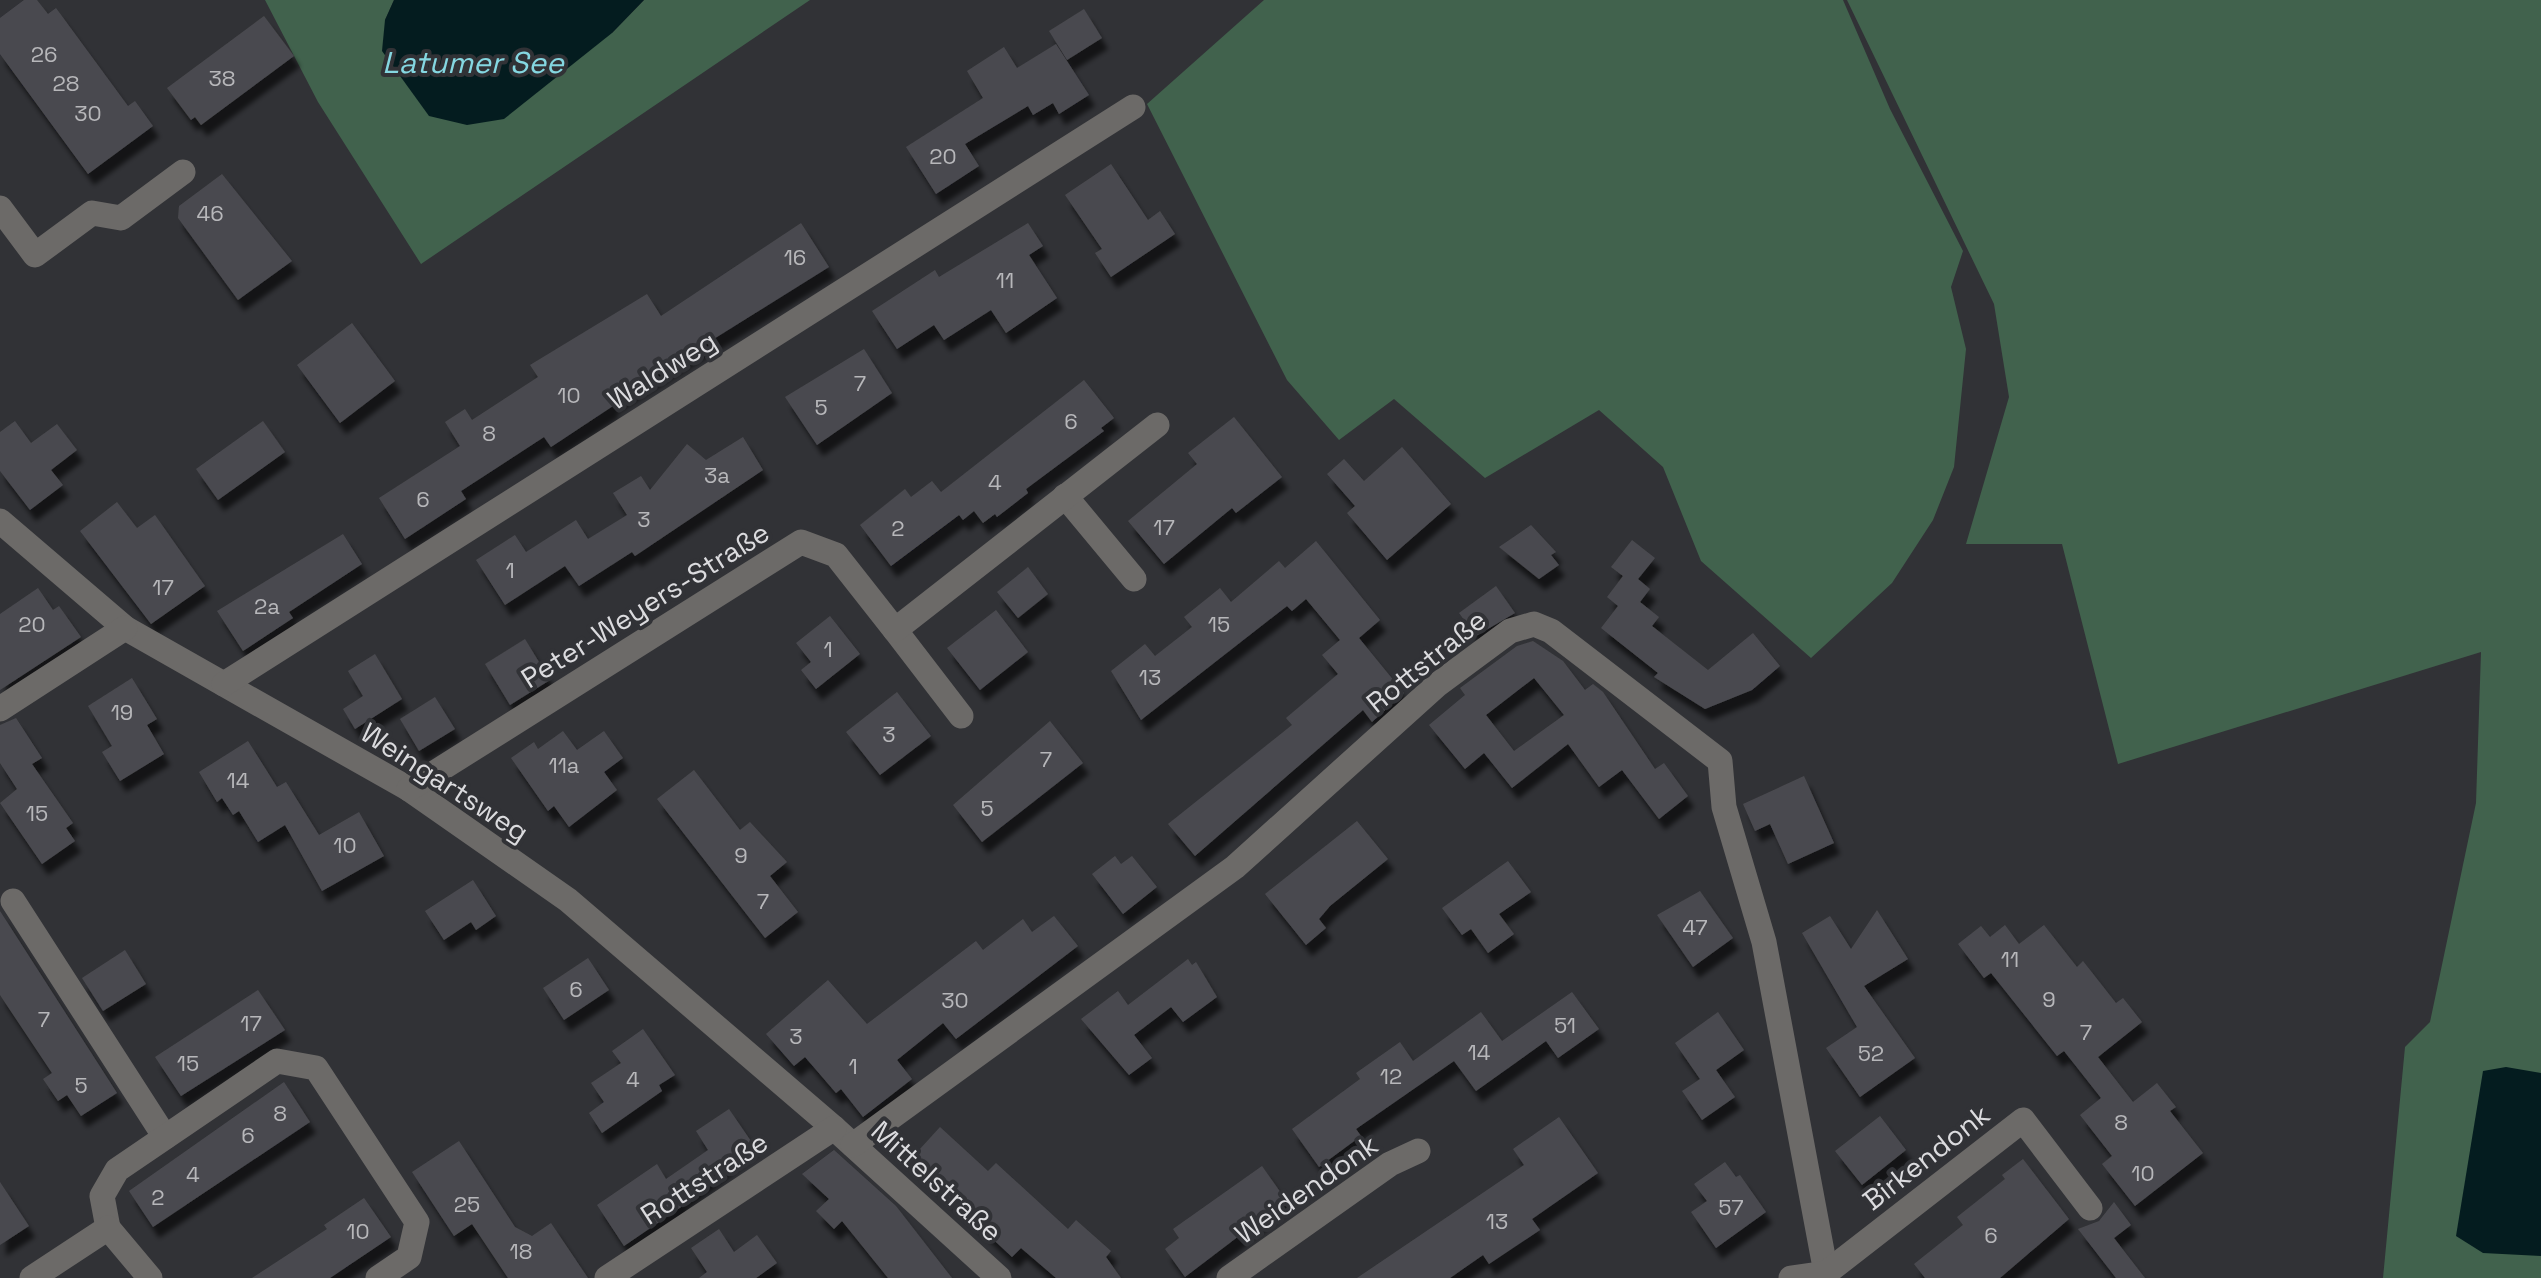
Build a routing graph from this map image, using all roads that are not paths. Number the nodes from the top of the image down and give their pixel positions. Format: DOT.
graph roads {
  1 [pos="1134,107"];
  2 [pos="183,172"];
  3 [pos="0,208"];
  4 [pos="1157,425"];
  5 [pos="1066,496"];
  6 [pos="0,521"];
  7 [pos="1134,579"];
  8 [pos="125,628"];
  9 [pos="894,630"];
  10 [pos="224,684"];
  11 [pos="0,709"];
  12 [pos="961,716"];
  13 [pos="409,788"];
  14 [pos="13,902"];
  15 [pos="165,1137"];
  16 [pos="844,1137"];
  17 [pos="1418,1151"];
  18 [pos="2090,1208"];
  19 [pos="108,1228"];
  20 [pos="1827,1275"];
  21 [pos="32,1278"];
  22 [pos="150,1278"];
  23 [pos="378,1278"];
  24 [pos="607,1278"];
  25 [pos="999,1278"];
  26 [pos="1230,1278"];
  27 [pos="1791,1278"];
  1 -- 10 [label="street, Waldweg"];
  2 -- 3 [label="street"];
  4 -- 5 [label="street"];
  5 -- 7 [label="street"];
  5 -- 9 [label="street"];
  6 -- 8 [label="street, Weingartsweg"];
  8 -- 10 [label="street, Weingartsweg"];
  8 -- 11 [label="street"];
  9 -- 12 [label="street, Peter-Weyers-Straße"];
  9 -- 13 [label="street, Peter-Weyers-Straße"];
  10 -- 13 [label="street, Weingartsweg"];
  13 -- 16 [label="street, Weingartsweg"];
  14 -- 15 [label="street"];
  15 -- 19 [label="street"];
  15 -- 23 [label="street"];
  16 -- 20 [label="street, Rottstraße"];
  16 -- 24 [label="street, Rottstraße"];
  16 -- 25 [label="street, Mittelstraße"];
  17 -- 26 [label="street, Weidendonk"];
  18 -- 20 [label="street, Birkendonk"];
  19 -- 21 [label="street"];
  19 -- 22 [label="street"];
  20 -- 27 [label="street"];
}
